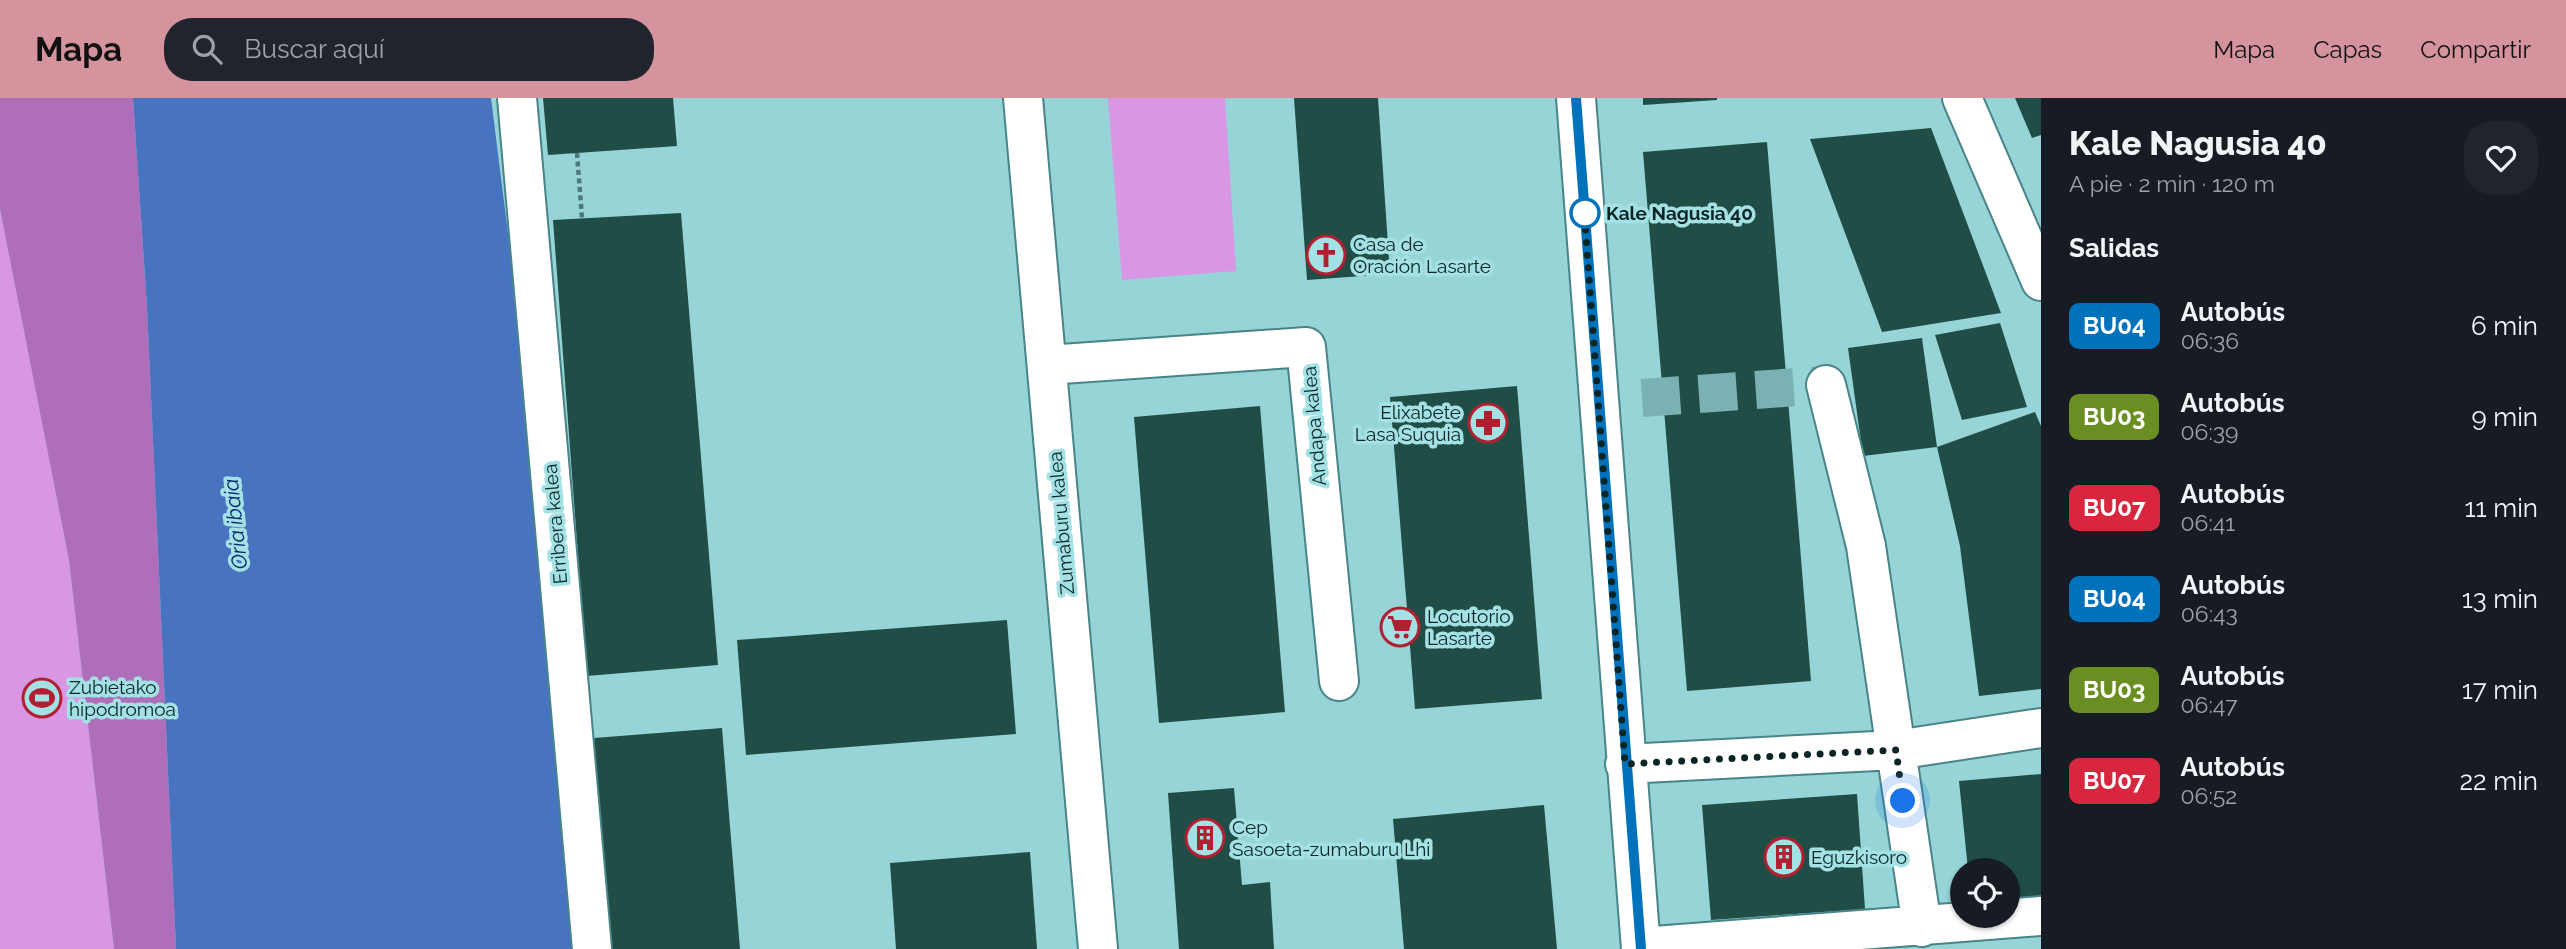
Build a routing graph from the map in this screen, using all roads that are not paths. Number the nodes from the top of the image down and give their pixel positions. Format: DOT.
graph roads {
  1 [pos="517,98"];
  2 [pos="1023,98"];
  3 [pos="1576,98"];
  4 [pos="1962,98"];
  5 [pos="2041,281"];
  6 [pos="1047,365"];
  7 [pos="1826,385"];
  8 [pos="1339,681"];
  9 [pos="2041,728"];
  10 [pos="1896,750"];
  11 [pos="1625,764"];
  12 [pos="2041,916"];
  13 [pos="1922,927"];
  14 [pos="1641,948"];
  15 [pos="592,949"];
  16 [pos="1098,949"];
  1 -- 15 [label="street, Erribera kalea"];
  2 -- 6 [label="street, Zumaburu kalea"];
  3 -- 11 [label="street"];
  4 -- 5 [label="street"];
  6 -- 8 [label="street, Andapa kalea"];
  6 -- 16 [label="street, Zumaburu kalea"];
  7 -- 10 [label="street"];
  9 -- 10 [label="street"];
  10 -- 11 [label="street"];
  10 -- 13 [label="street"];
  11 -- 14 [label="street"];
  12 -- 13 [label="street"];
  13 -- 14 [label="street"];
}
